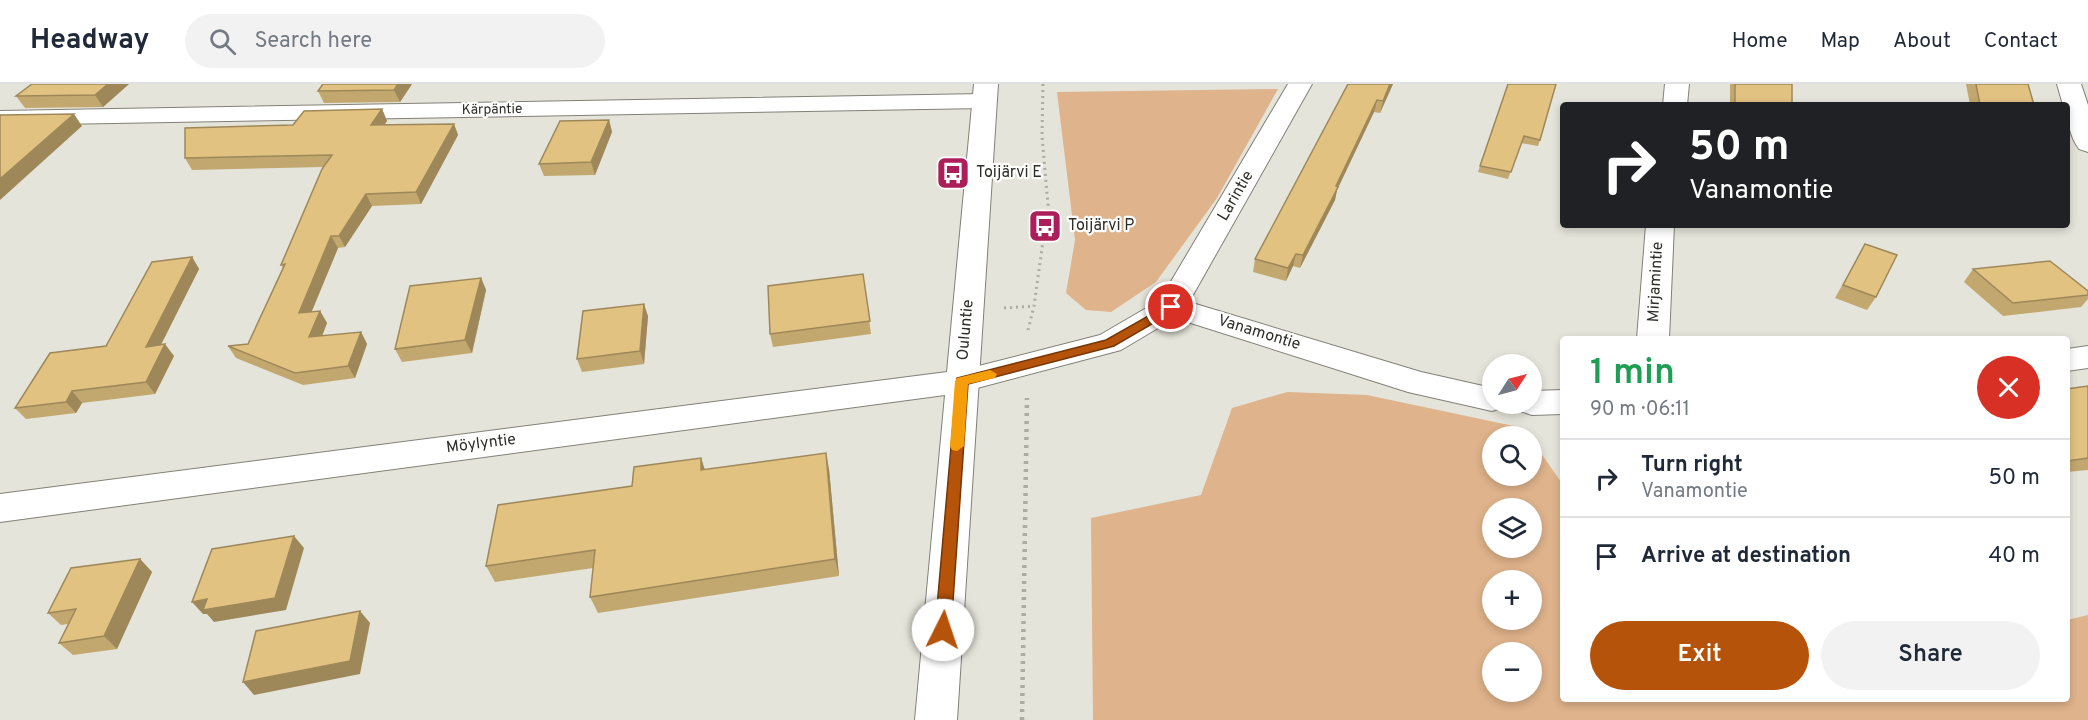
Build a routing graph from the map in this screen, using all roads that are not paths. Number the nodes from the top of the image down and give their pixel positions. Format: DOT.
graph roads {
  1 [pos="1300,84"];
  2 [pos="1677,84"];
  3 [pos="2069,84"];
  4 [pos="985,93"];
  5 [pos="1675,102"];
  6 [pos="0,118"];
  7 [pos="2088,144"];
  8 [pos="1660,228"];
  9 [pos="1171,307"];
  10 [pos="1653,336"];
  11 [pos="2088,357"];
  12 [pos="2070,360"];
  13 [pos="962,381"];
  14 [pos="1482,397"];
  15 [pos="1560,402"];
  16 [pos="1542,403"];
  17 [pos="0,508"];
  18 [pos="936,720"];
  1 -- 9 [label="street, Larintie"];
  2 -- 5 [label="street"];
  3 -- 7 [label="street"];
  4 -- 6 [label="street, Kärpäntie"];
  4 -- 13 [label="street, Ouluntie"];
  8 -- 10 [label="street, Mirjamintie"];
  9 -- 13 [label="street"];
  9 -- 14 [label="street, Vanamontie"];
  11 -- 12 [label="street"];
  13 -- 17 [label="street, Möylyntie"];
  13 -- 18 [label="street, Ouluntie"];
  15 -- 16 [label="street"];
}
